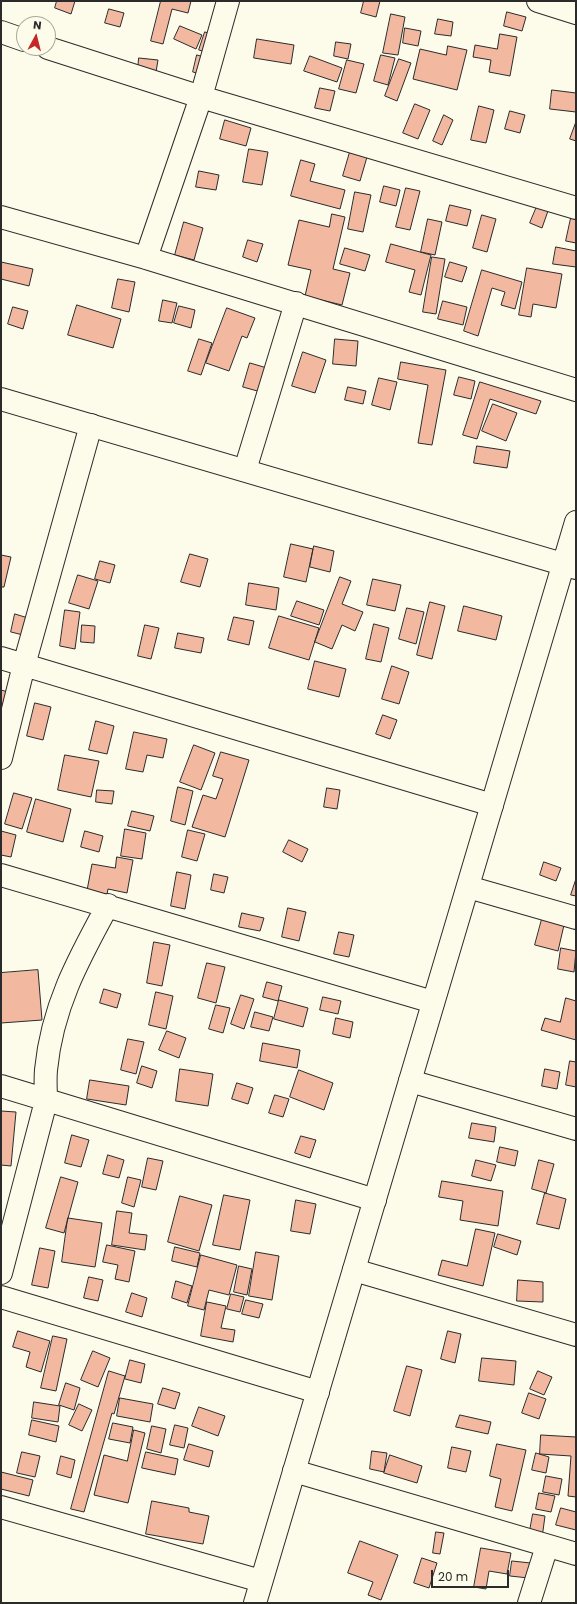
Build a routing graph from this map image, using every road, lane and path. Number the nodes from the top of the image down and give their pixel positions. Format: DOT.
graph roads {
  1 [pos="228,1"];
  2 [pos="538,1"];
  3 [pos="576,13"];
  4 [pos="1,32"];
  5 [pos="16,37"];
  6 [pos="56,51"];
  7 [pos="201,97"];
  8 [pos="576,208"];
  9 [pos="1,217"];
  10 [pos="146,258"];
  11 [pos="296,303"];
  12 [pos="576,390"];
  13 [pos="1,399"];
  14 [pos="91,425"];
  15 [pos="245,470"];
  16 [pos="576,522"];
  17 [pos="570,566"];
  18 [pos="1,658"];
  19 [pos="24,665"];
  20 [pos="1,758"];
  21 [pos="492,805"];
  22 [pos="1,874"];
  23 [pos="468,887"];
  24 [pos="108,905"];
  25 [pos="576,918"];
  26 [pos="434,1002"];
  27 [pos="410,1081"];
  28 [pos="1,1086"];
  29 [pos="46,1101"];
  30 [pos="576,1129"];
  31 [pos="375,1200"];
  32 [pos="354,1270"];
  33 [pos="1,1273"];
  34 [pos="1,1297"];
  35 [pos="576,1335"];
  36 [pos="318,1392"];
  37 [pos="294,1471"];
  38 [pos="1,1507"];
  39 [pos="547,1546"];
  40 [pos="576,1554"];
  41 [pos="261,1581"];
  42 [pos="255,1603"];
  43 [pos="529,1603"];
  1 -- 7 [label="street"];
  2 -- 3 [label="street"];
  4 -- 5 [label="street"];
  6 -- 7 [label="street"];
  7 -- 8 [label="street"];
  7 -- 10 [label="street"];
  9 -- 10 [label="street"];
  10 -- 11 [label="street"];
  11 -- 12 [label="street"];
  11 -- 15 [label="street"];
  13 -- 14 [label="street"];
  14 -- 15 [label="street"];
  14 -- 19 [label="street"];
  15 -- 17 [label="street"];
  16 -- 17 [label="street"];
  17 -- 21 [label="street"];
  18 -- 19 [label="street"];
  19 -- 20 [label="street"];
  19 -- 21 [label="street"];
  21 -- 23 [label="street"];
  22 -- 24 [label="street"];
  23 -- 25 [label="street"];
  23 -- 26 [label="street"];
  24 -- 26 [label="street"];
  24 -- 29 [label="street"];
  26 -- 27 [label="street"];
  27 -- 30 [label="street"];
  27 -- 31 [label="street"];
  28 -- 29 [label="street"];
  29 -- 31 [label="street"];
  29 -- 33 [label="street"];
  31 -- 32 [label="street"];
  32 -- 35 [label="street"];
  32 -- 36 [label="street"];
  34 -- 36 [label="street"];
  36 -- 37 [label="street"];
  37 -- 39 [label="street"];
  37 -- 41 [label="street"];
  38 -- 41 [label="street"];
  39 -- 40 [label="street"];
  39 -- 43 [label="street"];
  41 -- 42 [label="street"];
}
